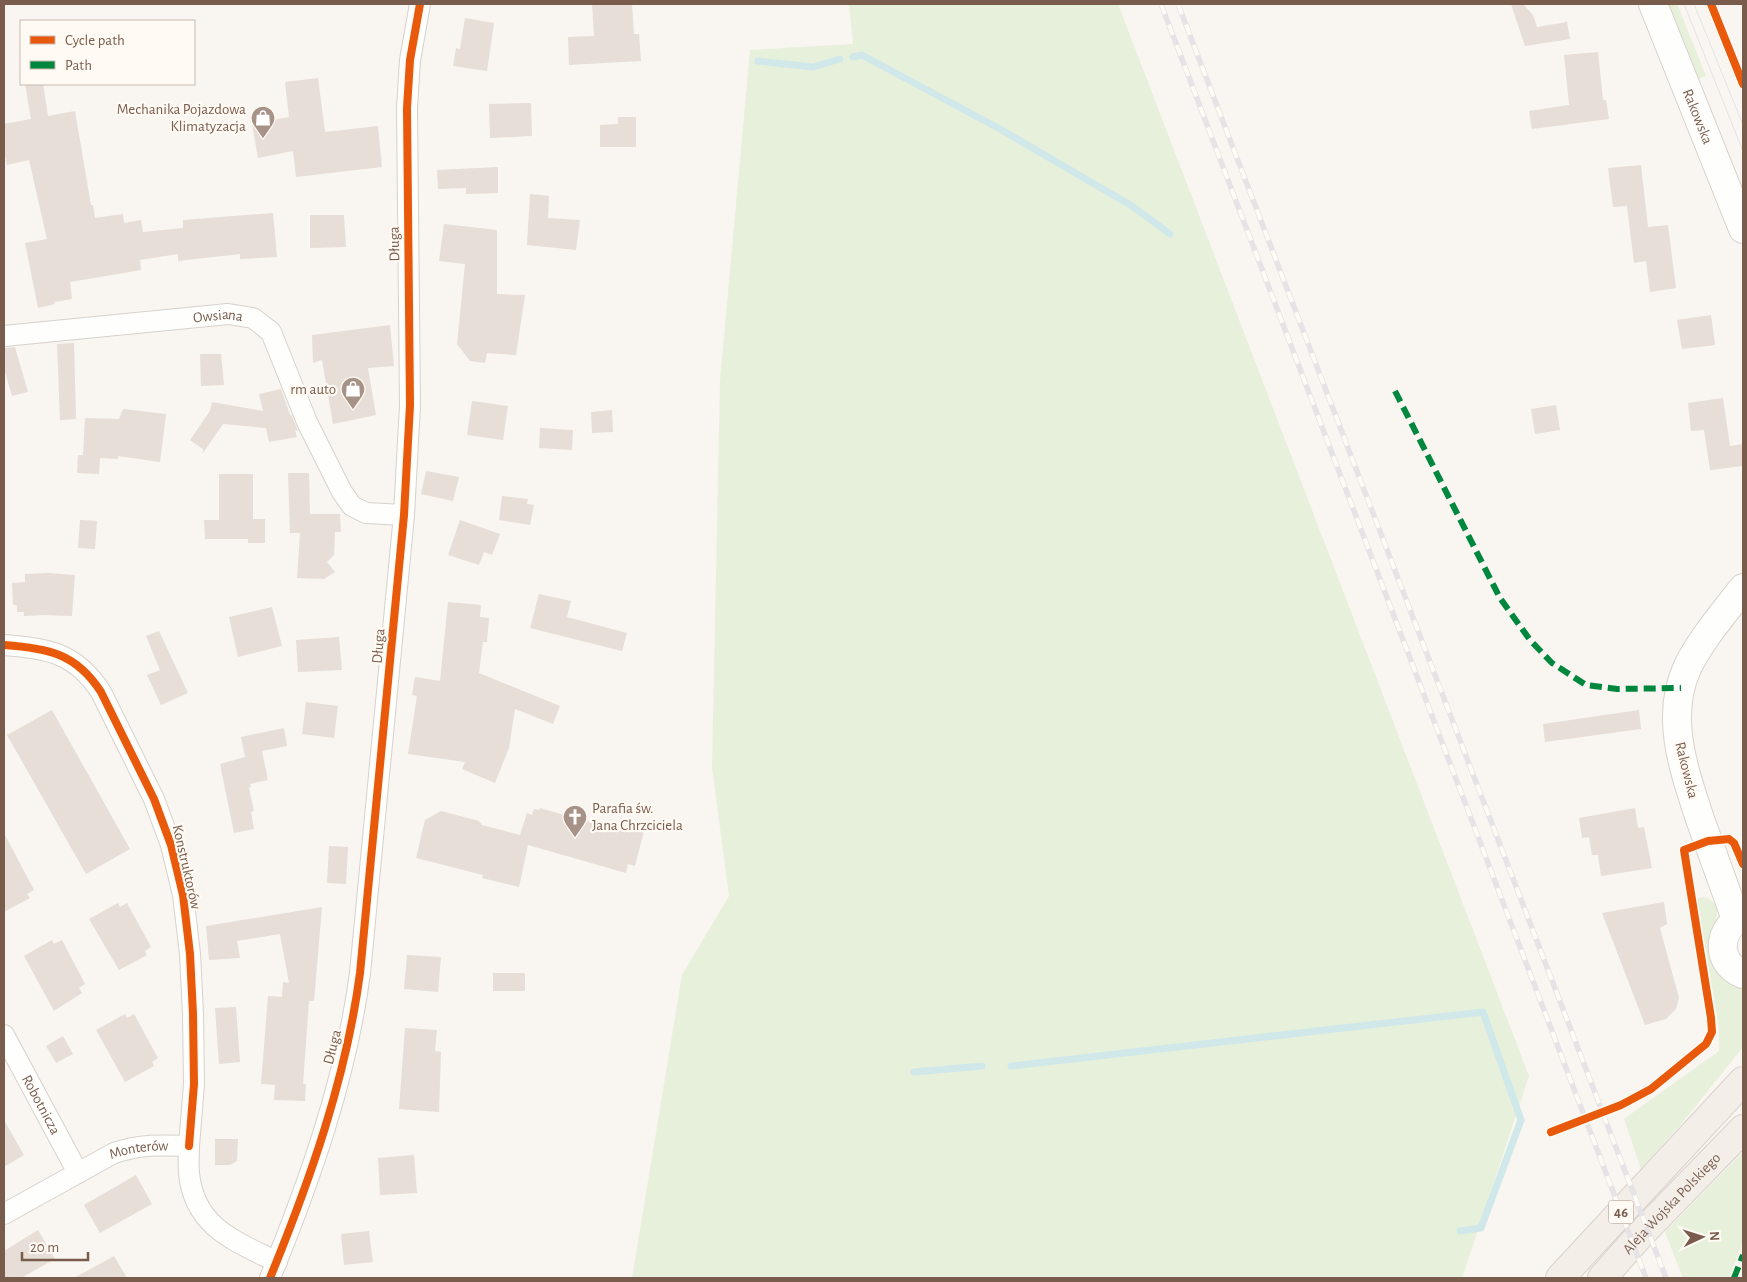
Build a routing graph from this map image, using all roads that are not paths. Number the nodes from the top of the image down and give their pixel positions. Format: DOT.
graph roads {
  1 [pos="420,4"];
  2 [pos="1653,4"];
  3 [pos="1743,229"];
  4 [pos="4,336"];
  5 [pos="404,515"];
  6 [pos="1743,588"];
  7 [pos="1743,603"];
  8 [pos="1716,624"];
  9 [pos="4,646"];
  10 [pos="1740,918"];
  11 [pos="1743,974"];
  12 [pos="4,1035"];
  13 [pos="1743,1081"];
  14 [pos="1743,1129"];
  15 [pos="190,1146"];
  16 [pos="78,1173"];
  17 [pos="4,1214"];
  18 [pos="273,1270"];
  19 [pos="1560,1278"];
  20 [pos="1602,1278"];
  1 -- 5 [label="street, Długa"];
  2 -- 3 [label="street, Rakowska"];
  4 -- 5 [label="street, Owsiana"];
  5 -- 18 [label="street, Długa"];
  6 -- 8 [label="street, Rakowska"];
  7 -- 8 [label="street, Rakowska"];
  8 -- 10 [label="street, Rakowska"];
  9 -- 15 [label="street, Konstruktorów"];
  10 -- 11 [label="street"];
  12 -- 16 [label="street, Robotnicza"];
  13 -- 19 [label="main road, Aleja Wojska Polskiego / 46"];
  14 -- 20 [label="main road, Aleja Wojska Polskiego / 46"];
  15 -- 16 [label="street, Monterów"];
  15 -- 18 [label="street, Monterów"];
  16 -- 17 [label="street, Monterów"];
}
